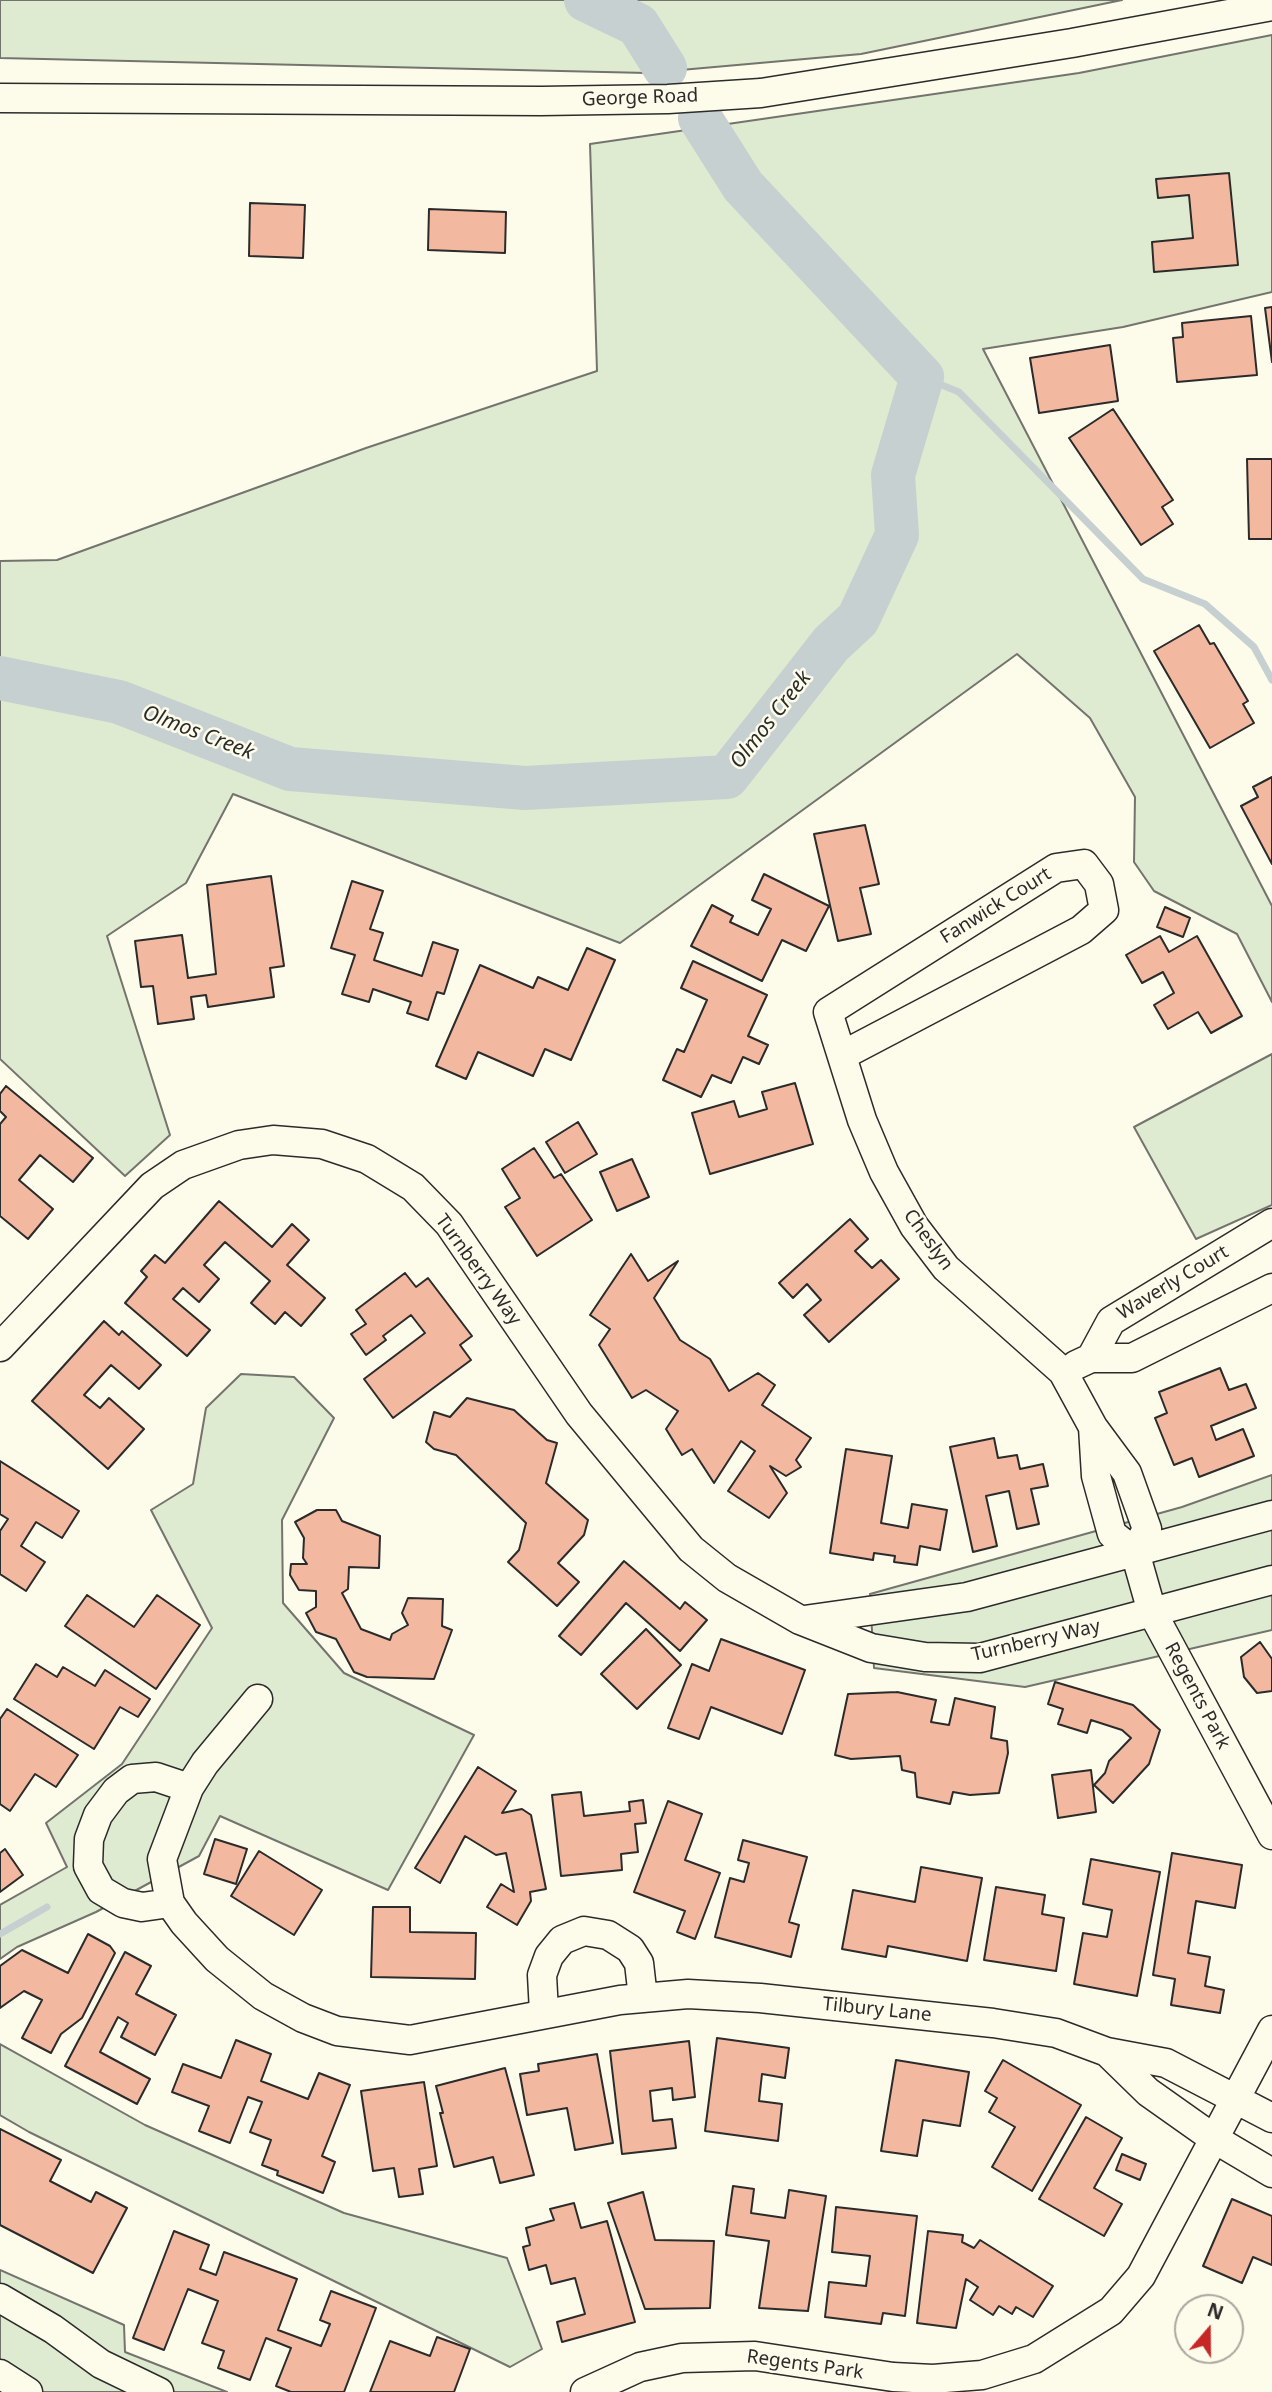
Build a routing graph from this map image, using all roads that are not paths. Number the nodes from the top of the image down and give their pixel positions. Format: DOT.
graph roads {
  1 [pos="1272,6"];
  2 [pos="0,98"];
  3 [pos="828,1012"];
  4 [pos="843,1055"];
  5 [pos="1272,1223"];
  6 [pos="1272,1288"];
  7 [pos="0,1347"];
  8 [pos="1091,1358"];
  9 [pos="1063,1372"];
  10 [pos="1272,1515"];
  11 [pos="1135,1552"];
  12 [pos="1272,1580"];
  13 [pos="1152,1612"];
  14 [pos="800,1620"];
  15 [pos="258,1699"];
  16 [pos="189,1788"];
  17 [pos="1272,1835"];
  18 [pos="170,1903"];
  19 [pos="643,1998"];
  20 [pos="544,2012"];
  21 [pos="1272,2030"];
  22 [pos="1107,2052"];
  23 [pos="1236,2097"];
  24 [pos="1272,2118"];
  25 [pos="1213,2138"];
  26 [pos="1272,2173"];
  27 [pos="0,2298"];
  28 [pos="0,2374"];
  29 [pos="28,2392"];
  30 [pos="159,2392"];
  31 [pos="585,2392"];
  1 -- 2 [label="street, George Road"];
  3 -- 4 [label="street, Cheslyn"];
  3 -- 4 [label="street, Fanwick Court"];
  4 -- 9 [label="street, Cheslyn"];
  5 -- 8 [label="street, Waverly Court"];
  6 -- 8 [label="street"];
  7 -- 14 [label="street, Turnberry Way"];
  8 -- 9 [label="street"];
  9 -- 11 [label="street, Cheslyn"];
  10 -- 11 [label="street"];
  11 -- 13 [label="street, Regents Park"];
  11 -- 14 [label="street"];
  12 -- 13 [label="street, Turnberry Way"];
  13 -- 14 [label="street, Turnberry Way"];
  13 -- 17 [label="street, Regents Park"];
  15 -- 16 [label="street"];
  16 -- 18 [label="street"];
  16 -- 18 [label="street"];
  18 -- 20 [label="street, Tilbury Lane"];
  19 -- 20 [label="street, Tilbury Lane"];
  19 -- 20 [label="street"];
  19 -- 22 [label="street, Tilbury Lane"];
  21 -- 23 [label="street, Regents Park"];
  22 -- 23 [label="street, Tilbury Lane"];
  22 -- 25 [label="street, Tilbury Lane"];
  23 -- 24 [label="street, Tilbury Lane"];
  23 -- 25 [label="street, Regents Park"];
  25 -- 26 [label="street, Tilbury Lane"];
  25 -- 31 [label="street, Regents Park"];
  27 -- 30 [label="street"];
  28 -- 29 [label="street"];
}
